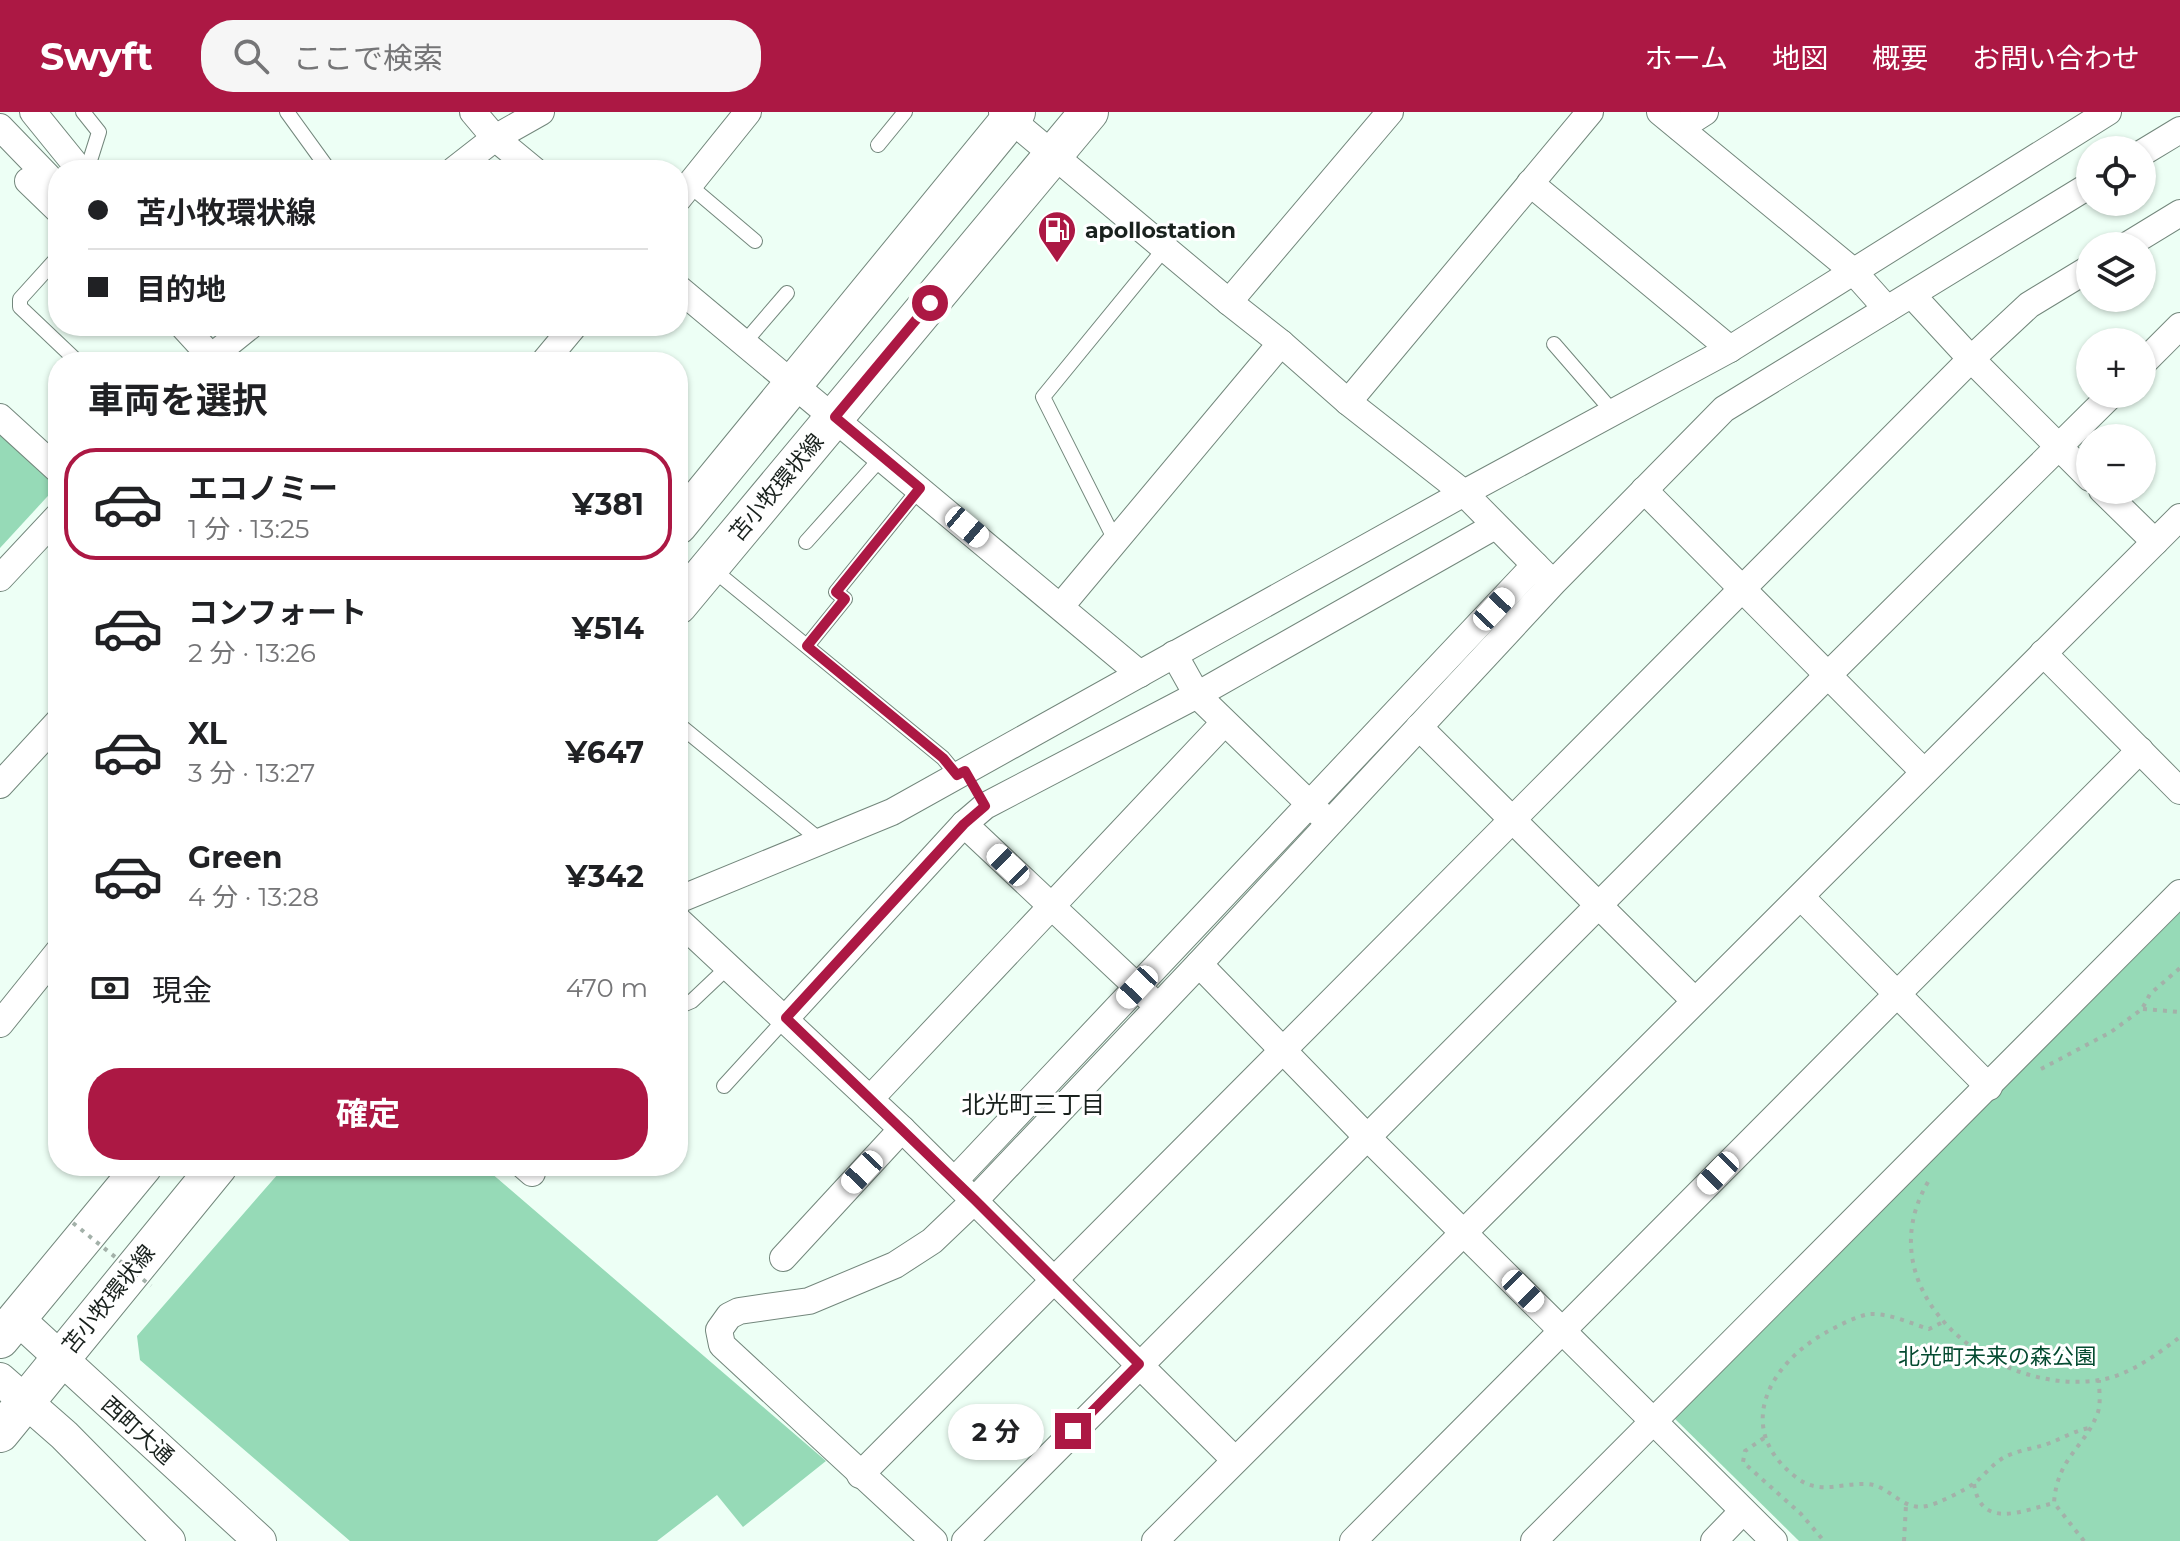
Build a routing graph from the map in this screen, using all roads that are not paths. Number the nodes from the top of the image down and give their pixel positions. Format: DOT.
graph roads {
  1 [pos="33,112"];
  2 [pos="83,112"];
  3 [pos="287,112"];
  4 [pos="473,112"];
  5 [pos="748,112"];
  6 [pos="905,112"];
  7 [pos="1089,112"];
  8 [pos="1390,112"];
  9 [pos="1590,112"];
  10 [pos="1705,112"];
  11 [pos="2108,112"];
  12 [pos="536,113"];
  13 [pos="1010,114"];
  14 [pos="1670,120"];
  15 [pos="0,127"];
  16 [pos="2180,130"];
  17 [pos="495,138"];
  18 [pos="878,145"];
  19 [pos="2156,145"];
  20 [pos="0,153"];
  21 [pos="1053,156"];
  22 [pos="72,160"];
  23 [pos="90,160"];
  24 [pos="322,160"];
  25 [pos="467,160"];
  26 [pos="522,160"];
  27 [pos="48,177"];
  28 [pos="1530,183"];
  29 [pos="688,187"];
  30 [pos="2076,194"];
  31 [pos="688,195"];
  32 [pos="48,200"];
  33 [pos="2180,213"];
  34 [pos="2149,232"];
  35 [pos="755,241"];
  36 [pos="1165,248"];
  37 [pos="48,268"];
  38 [pos="1853,271"];
  39 [pos="2076,276"];
  40 [pos="787,293"];
  41 [pos="1912,295"];
  42 [pos="688,296"];
  43 [pos="1229,302"];
  44 [pos="1887,309"];
  45 [pos="2180,326"];
  46 [pos="48,334"];
  47 [pos="51,336"];
  48 [pos="191,336"];
  49 [pos="238,336"];
  50 [pos="566,336"];
  51 [pos="744,343"];
  52 [pos="1281,343"];
  53 [pos="1554,344"];
  54 [pos="1730,349"];
  55 [pos="2156,350"];
  56 [pos="67,352"];
  57 [pos="204,352"];
  58 [pos="219,352"];
  59 [pos="552,352"];
  60 [pos="1971,359"];
  61 [pos="794,384"];
  62 [pos="1348,402"];
  63 [pos="2098,408"];
  64 [pos="1613,412"];
  65 [pos="0,417"];
  66 [pos="835,417"];
  67 [pos="2059,447"];
  68 [pos="882,457"];
  69 [pos="48,461"];
  70 [pos="2076,464"];
  71 [pos="920,488"];
  72 [pos="1644,490"];
  73 [pos="1464,493"];
  74 [pos="2116,504"];
  75 [pos="688,513"];
  76 [pos="2180,517"];
  77 [pos="1495,526"];
  78 [pos="48,527"];
  79 [pos="806,542"];
  80 [pos="1116,542"];
  81 [pos="2155,542"];
  82 [pos="709,566"];
  83 [pos="1544,574"];
  84 [pos="0,578"];
  85 [pos="1743,589"];
  86 [pos="688,592"];
  87 [pos="1061,606"];
  88 [pos="807,646"];
  89 [pos="2043,653"];
  90 [pos="1174,654"];
  91 [pos="1140,674"];
  92 [pos="1827,676"];
  93 [pos="1197,695"];
  94 [pos="1224,723"];
  95 [pos="1419,727"];
  96 [pos="688,732"];
  97 [pos="48,733"];
  98 [pos="2140,750"];
  99 [pos="1924,772"];
  100 [pos="961,773"];
  101 [pos="0,785"];
  102 [pos="2180,791"];
  103 [pos="1310,804"];
  104 [pos="985,806"];
  105 [pos="1513,821"];
  106 [pos="1329,822"];
  107 [pos="964,824"];
  108 [pos="821,841"];
  109 [pos="2180,893"];
  110 [pos="688,896"];
  111 [pos="1801,897"];
  112 [pos="1599,906"];
  113 [pos="1051,907"];
  114 [pos="688,929"];
  115 [pos="48,964"];
  116 [pos="1199,964"];
  117 [pos="729,966"];
  118 [pos="1137,987"];
  119 [pos="1896,994"];
  120 [pos="1695,1001"];
  121 [pos="688,1003"];
  122 [pos="1157,1006"];
  123 [pos="786,1018"];
  124 [pos="1,1022"];
  125 [pos="1281,1051"];
  126 [pos="724,1086"];
  127 [pos="1989,1087"];
  128 [pos="870,1099"];
  129 [pos="902,1129"];
  130 [pos="1368,1138"];
  131 [pos="134,1176"];
  132 [pos="210,1176"];
  133 [pos="955,1180"];
  134 [pos="975,1200"];
  135 [pos="1464,1231"];
  136 [pos="783,1258"];
  137 [pos="1054,1280"];
  138 [pos="6,1321"];
  139 [pos="1562,1331"];
  140 [pos="59,1359"];
  141 [pos="1139,1364"];
  142 [pos="14,1391"];
  143 [pos="1653,1421"];
  144 [pos="0,1433"];
  145 [pos="1235,1460"];
  146 [pos="860,1475"];
  147 [pos="1743,1511"];
  148 [pos="169,1541"];
  149 [pos="260,1541"];
  150 [pos="934,1541"];
  151 [pos="965,1541"];
  152 [pos="1155,1541"];
  153 [pos="1353,1541"];
  154 [pos="1534,1541"];
  155 [pos="1714,1541"];
  156 [pos="1774,1541"];
  1 -- 22 [label="street"];
  2 -- 23 [label="lane"];
  3 -- 24 [label="lane"];
  4 -- 17 [label="street"];
  5 -- 29 [label="street"];
  6 -- 18 [label="lane"];
  7 -- 21 [label="main road, 苫小牧環状線"];
  8 -- 43 [label="street"];
  9 -- 28 [label="street"];
  10 -- 14 [label="street"];
  11 -- 38 [label="street"];
  12 -- 17 [label="street"];
  13 -- 21 [label="street"];
  13 -- 61 [label="main road"];
  14 -- 38 [label="street"];
  15 -- 27 [label="street"];
  16 -- 19 [label="street"];
  17 -- 25 [label="street"];
  17 -- 26 [label="street"];
  20 -- 32 [label="street"];
  21 -- 36 [label="street"];
  21 -- 66 [label="main road, 苫小牧環状線"];
  28 -- 54 [label="street"];
  28 -- 62 [label="street"];
  30 -- 41 [label="street"];
  31 -- 35 [label="lane"];
  33 -- 34 [label="street"];
  36 -- 43 [label="street"];
  36 -- 80 [label="lane"];
  37 -- 46 [label="lane"];
  38 -- 44 [label="street"];
  38 -- 54 [label="street"];
  39 -- 60 [label="street"];
  40 -- 51 [label="lane"];
  41 -- 44 [label="street"];
  41 -- 60 [label="street"];
  42 -- 51 [label="street"];
  43 -- 52 [label="street"];
  44 -- 72 [label="street"];
  45 -- 55 [label="street"];
  47 -- 56 [label="lane"];
  48 -- 57 [label="street"];
  49 -- 58 [label="street"];
  50 -- 59 [label="street"];
  51 -- 61 [label="street"];
  52 -- 62 [label="street"];
  52 -- 80 [label="street"];
  53 -- 64 [label="lane"];
  54 -- 64 [label="street"];
  60 -- 67 [label="street"];
  60 -- 85 [label="street"];
  61 -- 66 [label="street"];
  61 -- 75 [label="main road"];
  62 -- 73 [label="street"];
  63 -- 67 [label="street"];
  64 -- 73 [label="street"];
  65 -- 69 [label="street"];
  66 -- 68 [label="street"];
  66 -- 82 [label="main road, 苫小牧環状線"];
  67 -- 70 [label="street"];
  67 -- 92 [label="street"];
  68 -- 71 [label="street"];
  68 -- 79 [label="lane"];
  71 -- 87 [label="street"];
  71 -- 88 [label="lane"];
  72 -- 83 [label="street"];
  72 -- 85 [label="street"];
  73 -- 77 [label="street"];
  73 -- 90 [label="street"];
  74 -- 81 [label="street"];
  76 -- 81 [label="street"];
  77 -- 83 [label="street"];
  77 -- 93 [label="street"];
  78 -- 84 [label="street"];
  80 -- 87 [label="street"];
  81 -- 89 [label="street"];
  82 -- 86 [label="main road, 苫小牧環状線"];
  82 -- 88 [label="lane"];
  83 -- 95 [label="street"];
  83 -- 103 [label="street"];
  85 -- 92 [label="street"];
  85 -- 105 [label="street"];
  87 -- 91 [label="street"];
  88 -- 100 [label="lane"];
  89 -- 98 [label="street"];
  89 -- 99 [label="street"];
  90 -- 91 [label="street"];
  90 -- 93 [label="street"];
  91 -- 100 [label="street"];
  92 -- 99 [label="street"];
  92 -- 112 [label="street"];
  93 -- 94 [label="street"];
  93 -- 104 [label="street"];
  94 -- 103 [label="street"];
  94 -- 113 [label="street"];
  95 -- 105 [label="street"];
  95 -- 106 [label="street"];
  96 -- 108 [label="lane"];
  97 -- 101 [label="street"];
  98 -- 102 [label="street"];
  98 -- 119 [label="street"];
  99 -- 111 [label="street"];
  100 -- 104 [label="street"];
  100 -- 108 [label="street"];
  103 -- 106 [label="street"];
  103 -- 118 [label="street"];
  104 -- 107 [label="street"];
  105 -- 112 [label="street"];
  105 -- 125 [label="street"];
  106 -- 116 [label="street"];
  107 -- 113 [label="street"];
  107 -- 123 [label="street"];
  108 -- 110 [label="street"];
  109 -- 127 [label="street"];
  111 -- 119 [label="street"];
  111 -- 120 [label="street"];
  112 -- 120 [label="street"];
  112 -- 130 [label="street"];
  113 -- 118 [label="street"];
  113 -- 128 [label="street"];
  114 -- 117 [label="street"];
  115 -- 124 [label="street"];
  116 -- 122 [label="street"];
  116 -- 125 [label="street"];
  117 -- 121 [label="lane"];
  117 -- 123 [label="street"];
  118 -- 122 [label="street"];
  118 -- 133 [label="street"];
  119 -- 127 [label="street"];
  119 -- 139 [label="street"];
  120 -- 135 [label="street"];
  122 -- 134 [label="street"];
  123 -- 126 [label="lane"];
  123 -- 128 [label="street"];
  125 -- 130 [label="street"];
  125 -- 137 [label="street"];
  127 -- 143 [label="street"];
  128 -- 129 [label="street"];
  129 -- 133 [label="street"];
  129 -- 136 [label="street"];
  130 -- 135 [label="street"];
  130 -- 141 [label="street"];
  131 -- 138 [label="main road"];
  132 -- 140 [label="main road, 苫小牧環状線"];
  133 -- 134 [label="street"];
  134 -- 137 [label="street"];
  134 -- 146 [label="street"];
  135 -- 139 [label="street"];
  135 -- 145 [label="street"];
  137 -- 141 [label="street"];
  137 -- 146 [label="street"];
  138 -- 140 [label="street, 西町大通"];
  139 -- 143 [label="street"];
  139 -- 153 [label="street"];
  140 -- 142 [label="main road, 苫小牧環状線"];
  140 -- 149 [label="street, 西町大通"];
  141 -- 145 [label="street"];
  141 -- 151 [label="street"];
  142 -- 144 [label="main road, 苫小牧環状線"];
  142 -- 148 [label="street"];
  143 -- 147 [label="street"];
  143 -- 154 [label="street"];
  145 -- 152 [label="street"];
  146 -- 150 [label="street"];
  147 -- 155 [label="street"];
  147 -- 156 [label="street"];
}
